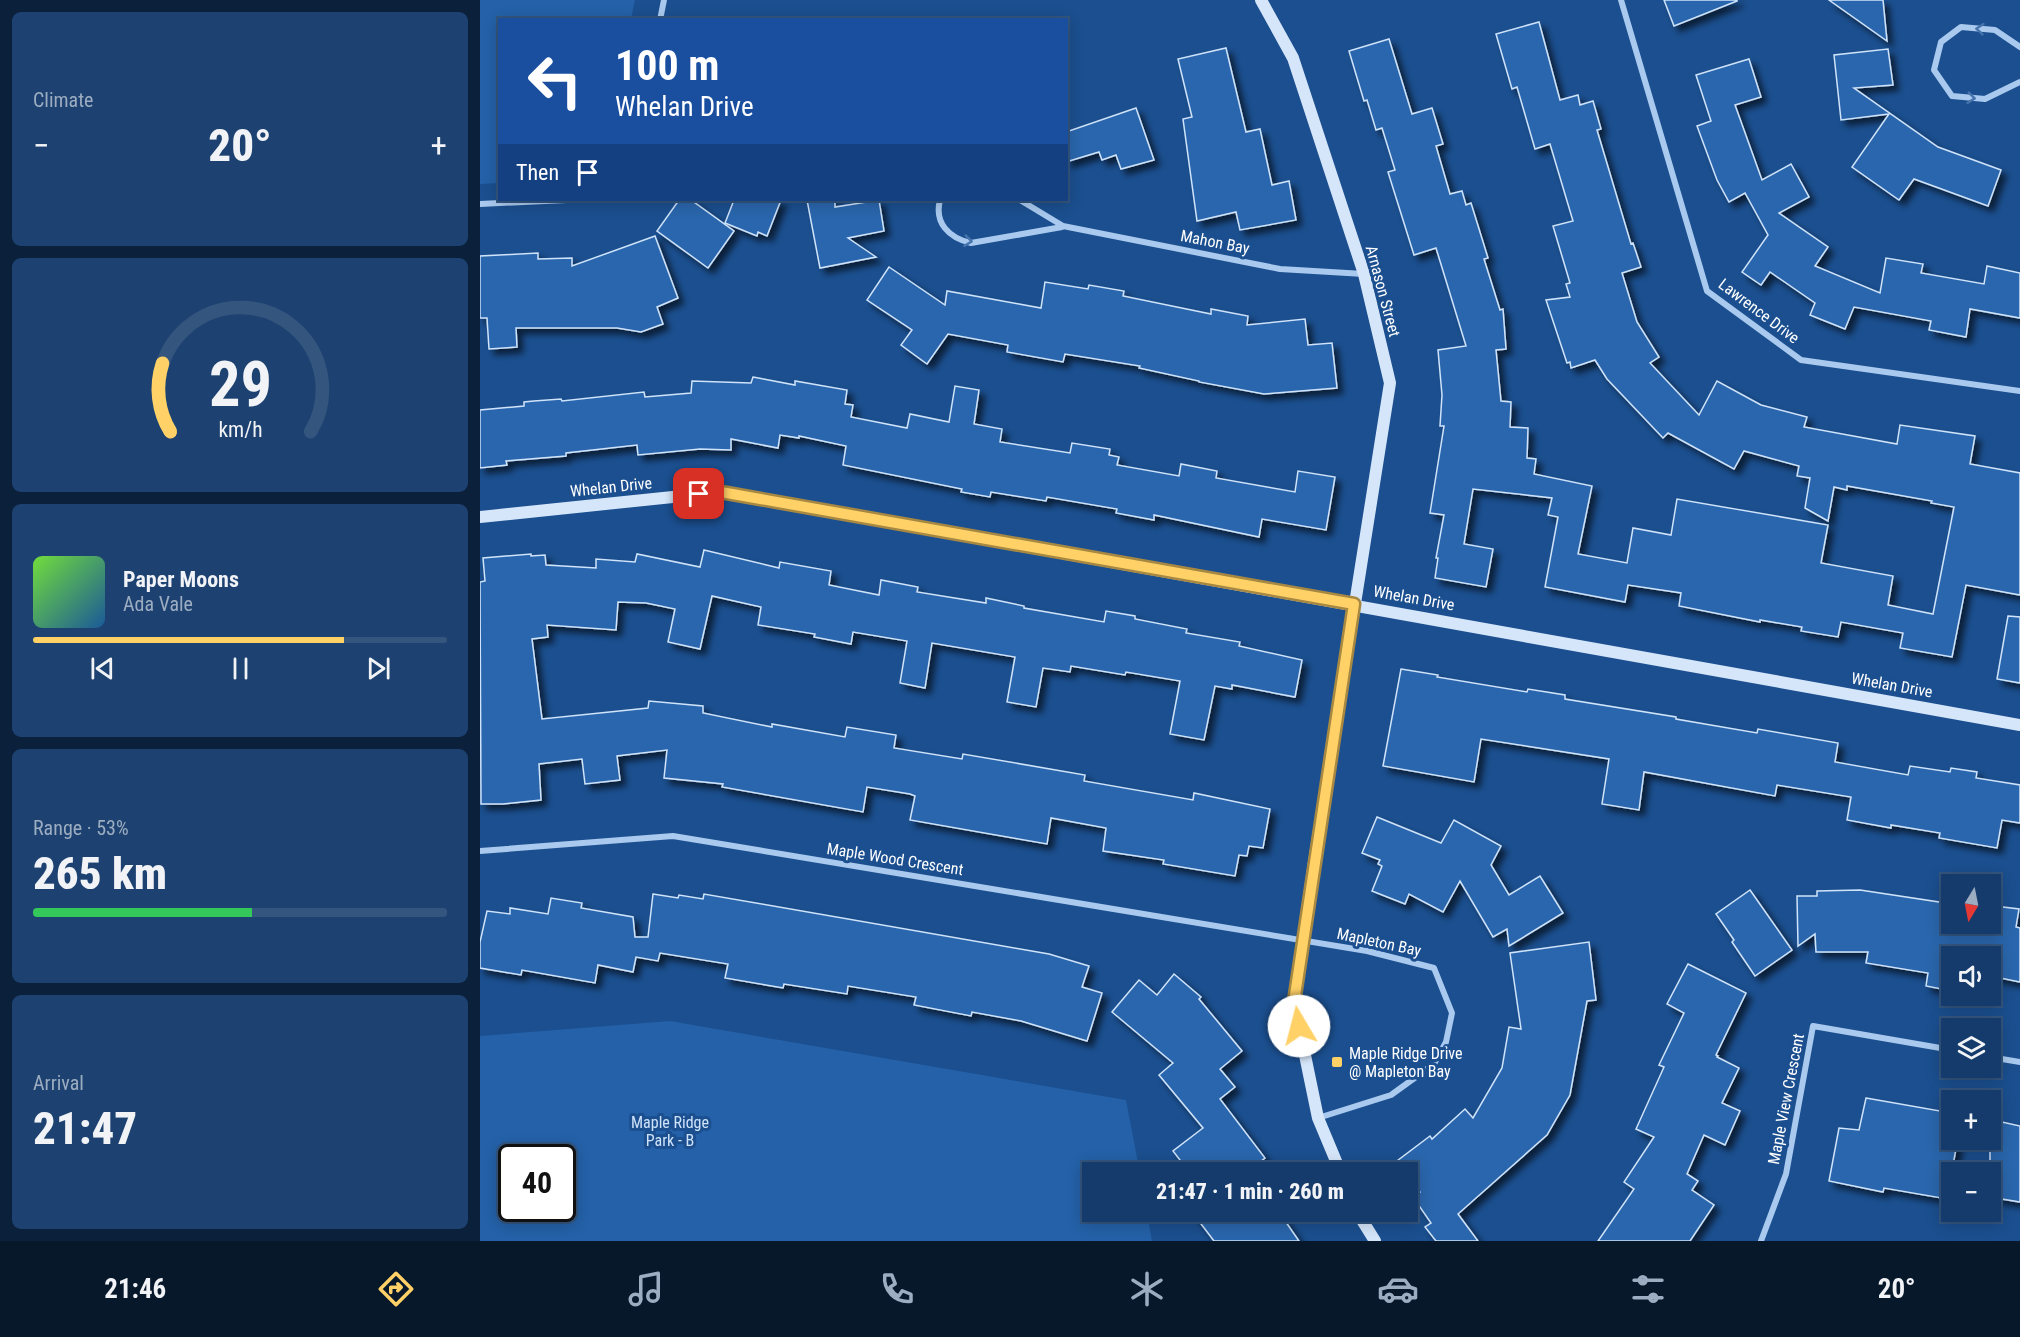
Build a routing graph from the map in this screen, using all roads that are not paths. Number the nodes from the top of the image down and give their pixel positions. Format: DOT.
graph roads {
  1 [pos="664,0"];
  2 [pos="1261,0"];
  3 [pos="1621,0"];
  4 [pos="660,18"];
  5 [pos="2020,47"];
  6 [pos="2020,82"];
  7 [pos="545,201"];
  8 [pos="939,201"];
  9 [pos="1022,201"];
  10 [pos="480,204"];
  11 [pos="1063,226"];
  12 [pos="1364,274"];
  13 [pos="2020,391"];
  14 [pos="480,517"];
  15 [pos="1354,604"];
  16 [pos="2020,725"];
  17 [pos="480,851"];
  18 [pos="1303,941"];
  19 [pos="1941,1048"];
  20 [pos="2001,1059"];
  21 [pos="2020,1062"];
  22 [pos="1318,1118"];
  23 [pos="1336,1162"];
  24 [pos="1363,1222"];
  25 [pos="1375,1241"];
  26 [pos="1761,1241"];
  1 -- 4 [label="street"];
  2 -- 12 [label="street, Arnason Street"];
  3 -- 13 [label="street, Lawrence Drive"];
  5 -- 6 [label="street, one-way"];
  7 -- 10 [label="street"];
  8 -- 11 [label="street, Mahon Bay, one-way"];
  9 -- 11 [label="street, Mahon Bay"];
  11 -- 12 [label="street, Mahon Bay"];
  12 -- 15 [label="street, Arnason Street"];
  14 -- 15 [label="street, Whelan Drive"];
  15 -- 16 [label="street, Whelan Drive"];
  15 -- 18 [label="street, Arnason Street"];
  17 -- 18 [label="street, Maple Wood Crescent"];
  18 -- 22 [label="street, Arnason Street"];
  18 -- 22 [label="street, Mapleton Bay"];
  19 -- 26 [label="street, Maple View Crescent"];
  20 -- 21 [label="street"];
  22 -- 23 [label="street, Arnason Street"];
  24 -- 25 [label="street"];
}
